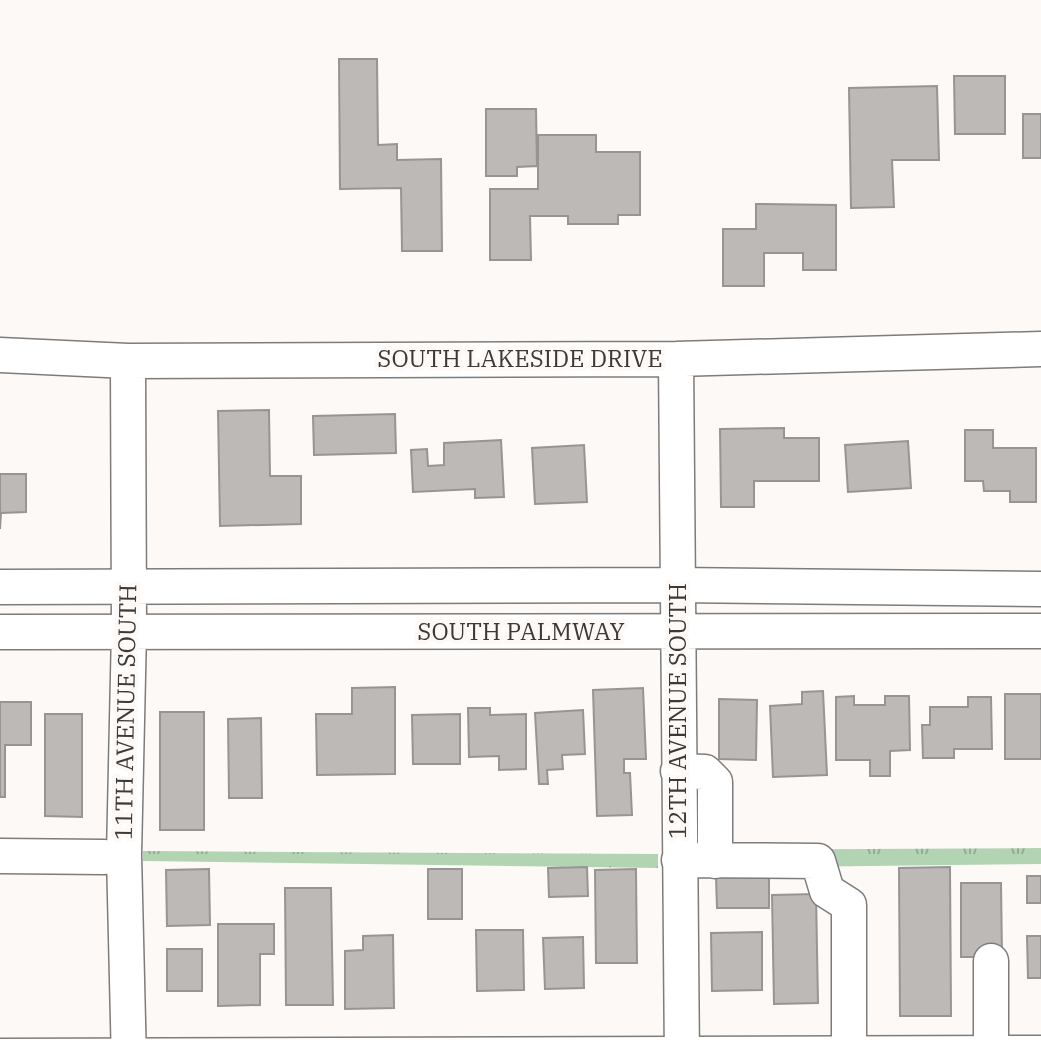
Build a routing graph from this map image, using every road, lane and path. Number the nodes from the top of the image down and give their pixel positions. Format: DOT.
graph roads {
  1 [pos="1041,349"];
  2 [pos="0,355"];
  3 [pos="676,359"];
  4 [pos="128,361"];
  5 [pos="677,585"];
  6 [pos="0,587"];
  7 [pos="129,587"];
  8 [pos="1041,589"];
  9 [pos="677,630"];
  10 [pos="129,631"];
  11 [pos="1041,631"];
  12 [pos="0,632"];
  13 [pos="678,771"];
  14 [pos="0,856"];
  15 [pos="104,857"];
  16 [pos="679,860"];
  17 [pos="715,861"];
  18 [pos="991,961"];
  19 [pos="849,1057"];
  20 [pos="991,1057"];
  21 [pos="1041,1057"];
  22 [pos="0,1060"];
  23 [pos="682,1060"];
  24 [pos="950,1060"];
  25 [pos="129,1062"];
  1 -- 3 [label="street, SOUTH LAKESIDE DRIVE"];
  2 -- 4 [label="street, SOUTH LAKESIDE DRIVE"];
  3 -- 4 [label="street, SOUTH LAKESIDE DRIVE"];
  3 -- 5 [label="street, 12TH AVENUE SOUTH"];
  4 -- 7 [label="street, 11TH AVENUE SOUTH"];
  5 -- 7 [label="street, SOUTH PALMWAY"];
  5 -- 8 [label="street, SOUTH PALMWAY"];
  5 -- 9 [label="street, 12TH AVENUE SOUTH"];
  6 -- 7 [label="street, SOUTH PALMWAY"];
  7 -- 10 [label="street, 11TH AVENUE SOUTH"];
  9 -- 10 [label="street, SOUTH PALMWAY"];
  9 -- 11 [label="street, SOUTH PALMWAY"];
  9 -- 13 [label="street, 12TH AVENUE SOUTH"];
  10 -- 12 [label="street, SOUTH PALMWAY"];
  10 -- 25 [label="street, 11TH AVENUE SOUTH"];
  13 -- 16 [label="street, 12TH AVENUE SOUTH"];
  13 -- 17 [label="street"];
  14 -- 15 [label="street"];
  16 -- 17 [label="street"];
  16 -- 23 [label="street, 12TH AVENUE SOUTH"];
  17 -- 19 [label="street"];
  18 -- 20 [label="street"];
  19 -- 23 [label="main road"];
  19 -- 24 [label="main road"];
  20 -- 21 [label="main road"];
  20 -- 24 [label="main road"];
  22 -- 25 [label="main road"];
  23 -- 25 [label="main road"];
}
